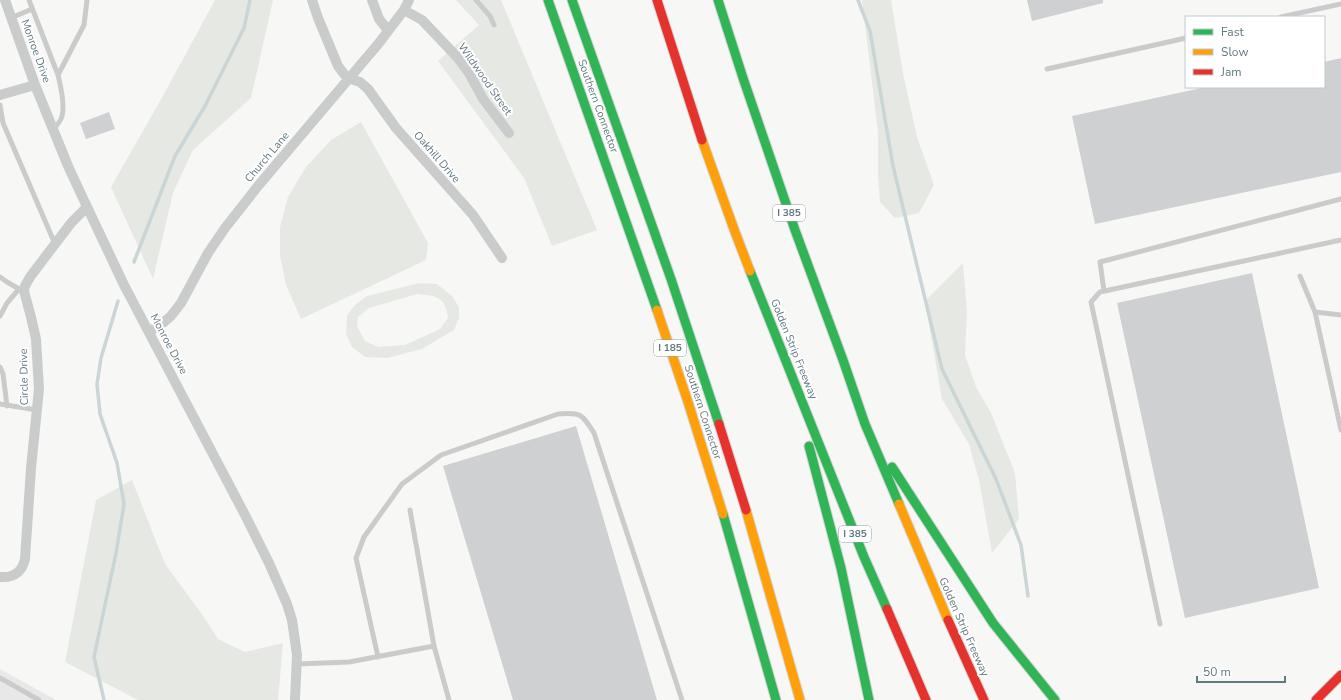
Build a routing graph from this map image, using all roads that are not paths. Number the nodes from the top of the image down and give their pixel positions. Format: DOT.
graph roads {
  1 [pos="5,0"];
  2 [pos="29,0"];
  3 [pos="87,0"];
  4 [pos="312,0"];
  5 [pos="372,0"];
  6 [pos="409,0"];
  7 [pos="476,0"];
  8 [pos="548,0"];
  9 [pos="572,0"];
  10 [pos="658,0"];
  11 [pos="718,0"];
  12 [pos="1341,4"];
  13 [pos="32,9"];
  14 [pos="404,10"];
  15 [pos="1286,16"];
  16 [pos="11,18"];
  17 [pos="494,25"];
  18 [pos="388,30"];
  19 [pos="1185,38"];
  20 [pos="1047,69"];
  21 [pos="58,75"];
  22 [pos="348,78"];
  23 [pos="35,85"];
  24 [pos="0,95"];
  25 [pos="0,105"];
  26 [pos="2,124"];
  27 [pos="53,130"];
  28 [pos="509,133"];
  29 [pos="1341,199"];
  30 [pos="88,207"];
  31 [pos="1341,240"];
  32 [pos="55,244"];
  33 [pos="502,258"];
  34 [pos="1300,276"];
  35 [pos="0,277"];
  36 [pos="22,290"];
  37 [pos="1104,291"];
  38 [pos="1315,312"];
  39 [pos="1341,315"];
  40 [pos="0,316"];
  41 [pos="149,332"];
  42 [pos="0,367"];
  43 [pos="788,367"];
  44 [pos="0,404"];
  45 [pos="7,406"];
  46 [pos="37,410"];
  47 [pos="865,424"];
  48 [pos="1341,430"];
  49 [pos="410,510"];
  50 [pos="0,577"];
  51 [pos="1160,624"];
  52 [pos="434,646"];
  53 [pos="378,657"];
  54 [pos="297,664"];
  55 [pos="1341,675"];
  56 [pos="0,678"];
  57 [pos="39,700"];
  58 [pos="295,700"];
  59 [pos="449,700"];
  60 [pos="682,700"];
  61 [pos="776,700"];
  62 [pos="800,700"];
  63 [pos="869,700"];
  64 [pos="926,700"];
  65 [pos="984,700"];
  66 [pos="1055,700"];
  67 [pos="1316,700"];
  1 -- 16 [label="street, Monroe Drive"];
  2 -- 13 [label="lane"];
  3 -- 21 [label="lane"];
  4 -- 22 [label="street"];
  5 -- 18 [label="street"];
  6 -- 14 [label="street, Church Lane"];
  7 -- 17 [label="lane"];
  8 -- 61 [label="main road, Southern Connector / I 185"];
  9 -- 62 [label="main road, Southern Connector / I 185"];
  10 -- 43 [label="main road, Golden Strip Freeway / I 385"];
  11 -- 47 [label="main road, Golden Strip Freeway / I 385"];
  12 -- 15 [label="lane"];
  13 -- 16 [label="lane"];
  13 -- 21 [label="lane"];
  14 -- 18 [label="street, Church Lane"];
  14 -- 28 [label="street, Wildwood Street"];
  16 -- 23 [label="street, Monroe Drive"];
  18 -- 22 [label="street, Church Lane"];
  19 -- 20 [label="lane"];
  21 -- 27 [label="lane"];
  22 -- 33 [label="street, Oakhill Drive"];
  22 -- 41 [label="street, Church Lane"];
  23 -- 24 [label="street"];
  23 -- 27 [label="street, Monroe Drive"];
  25 -- 26 [label="lane"];
  26 -- 32 [label="lane"];
  27 -- 30 [label="street, Monroe Drive"];
  29 -- 37 [label="lane"];
  30 -- 32 [label="street"];
  30 -- 41 [label="street, Monroe Drive"];
  31 -- 37 [label="lane"];
  32 -- 36 [label="street"];
  34 -- 38 [label="lane"];
  35 -- 36 [label="lane"];
  36 -- 40 [label="lane"];
  36 -- 46 [label="street, Circle Drive"];
  37 -- 51 [label="lane"];
  38 -- 39 [label="lane"];
  38 -- 48 [label="lane"];
  41 -- 54 [label="street, Monroe Drive"];
  42 -- 45 [label="lane"];
  43 -- 63 [label="main road"];
  43 -- 64 [label="main road, Golden Strip Freeway / I 385"];
  44 -- 45 [label="lane"];
  45 -- 46 [label="lane"];
  46 -- 50 [label="street, Circle Drive"];
  47 -- 65 [label="main road, Golden Strip Freeway / I 385"];
  47 -- 66 [label="main road"];
  49 -- 52 [label="lane"];
  52 -- 53 [label="lane"];
  52 -- 59 [label="lane"];
  53 -- 54 [label="lane"];
  53 -- 60 [label="lane"];
  54 -- 58 [label="street, Monroe Drive"];
  55 -- 67 [label="main road"];
  56 -- 57 [label="lane"];
}
